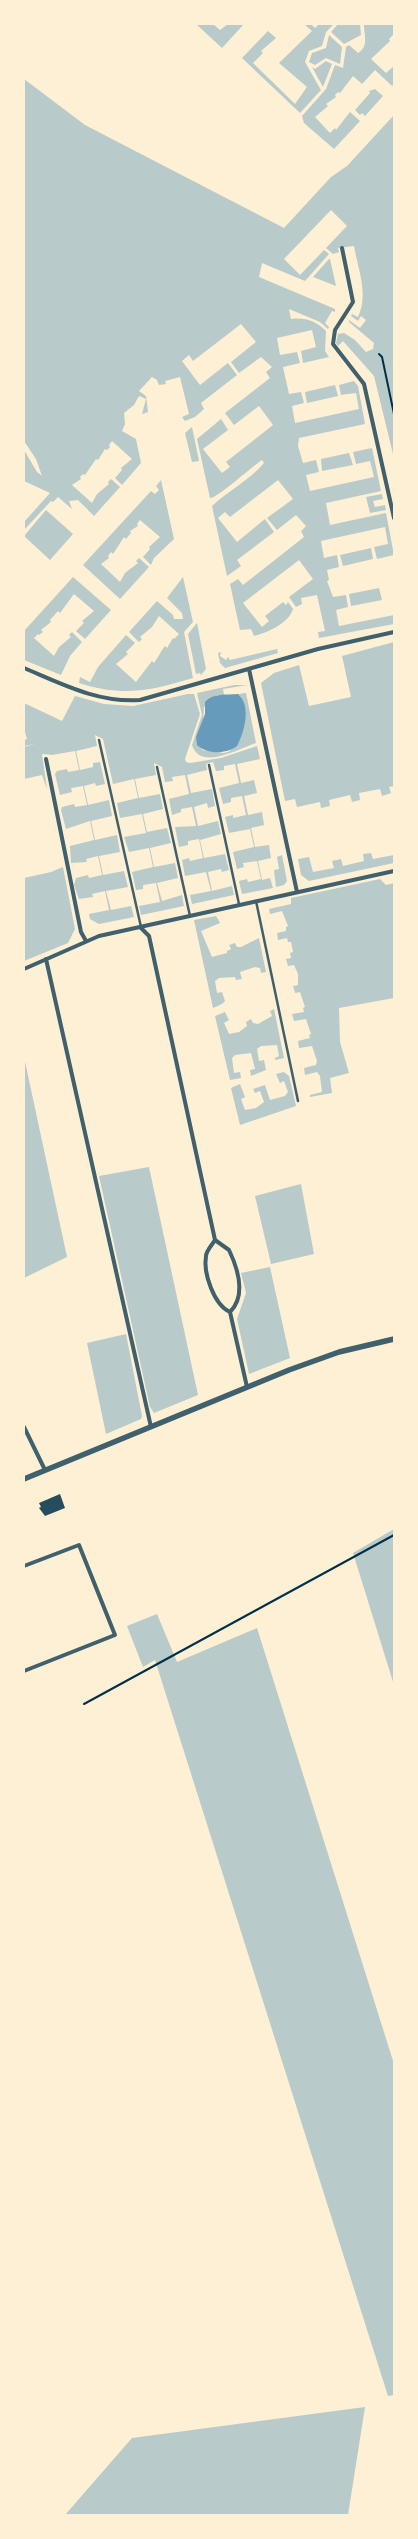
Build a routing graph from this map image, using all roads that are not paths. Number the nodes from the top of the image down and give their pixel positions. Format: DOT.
graph roads {
  1 [pos="342,248"];
  2 [pos="394,518"];
  3 [pos="394,632"];
  4 [pos="24,668"];
  5 [pos="249,669"];
  6 [pos="99,740"];
  7 [pos="46,759"];
  8 [pos="208,765"];
  9 [pos="157,767"];
  10 [pos="394,871"];
  11 [pos="297,892"];
  12 [pos="256,901"];
  13 [pos="239,904"];
  14 [pos="190,916"];
  15 [pos="141,928"];
  16 [pos="86,941"];
  17 [pos="46,959"];
  18 [pos="24,969"];
  19 [pos="298,1100"];
  20 [pos="215,1240"];
  21 [pos="230,1312"];
  22 [pos="394,1339"];
  23 [pos="247,1387"];
  24 [pos="24,1427"];
  25 [pos="151,1427"];
  26 [pos="45,1470"];
  27 [pos="24,1479"];
  28 [pos="24,1566"];
  29 [pos="24,1671"];
  1 -- 2 [label="street"];
  3 -- 5 [label="street"];
  4 -- 5 [label="street"];
  5 -- 11 [label="street"];
  6 -- 15 [label="lane"];
  7 -- 16 [label="street"];
  8 -- 13 [label="lane"];
  9 -- 14 [label="lane"];
  10 -- 11 [label="street"];
  11 -- 12 [label="street"];
  12 -- 13 [label="street"];
  12 -- 19 [label="lane"];
  13 -- 14 [label="street"];
  14 -- 15 [label="street"];
  15 -- 16 [label="street"];
  15 -- 20 [label="street"];
  16 -- 17 [label="street"];
  17 -- 18 [label="street"];
  17 -- 25 [label="street"];
  20 -- 21 [label="street"];
  20 -- 21 [label="street"];
  21 -- 23 [label="street"];
  22 -- 23 [label="street"];
  23 -- 25 [label="street"];
  24 -- 26 [label="street"];
  25 -- 26 [label="street"];
  26 -- 27 [label="street"];
  28 -- 29 [label="street"];
}
